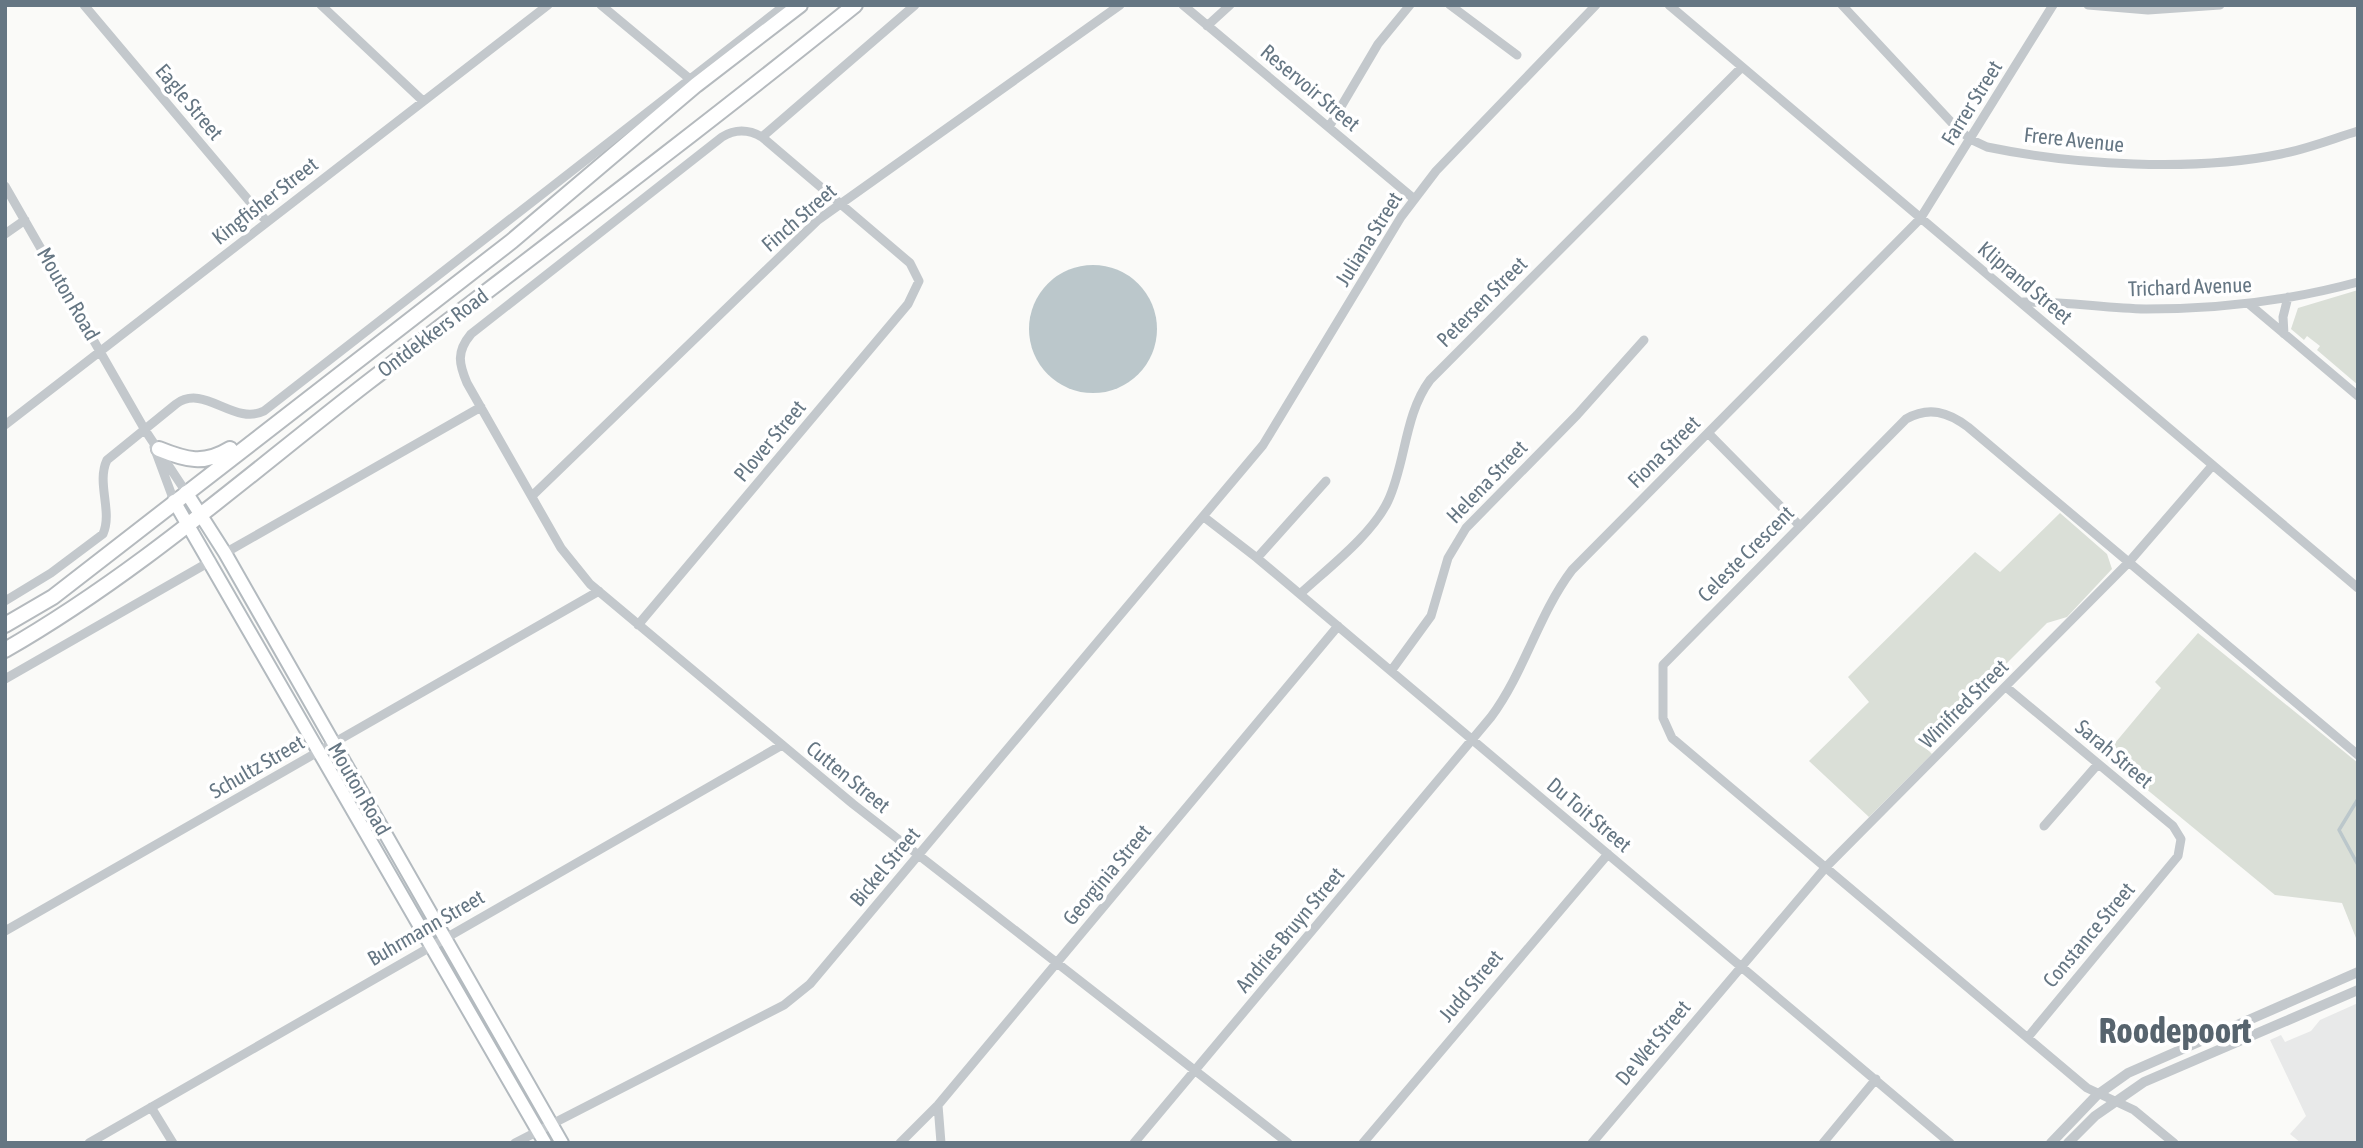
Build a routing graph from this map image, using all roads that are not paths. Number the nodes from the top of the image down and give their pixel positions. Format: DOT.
graph roads {
  1 [pos="85,5"];
  2 [pos="321,5"];
  3 [pos="548,5"];
  4 [pos="601,5"];
  5 [pos="785,5"];
  6 [pos="800,5"];
  7 [pos="855,5"];
  8 [pos="915,5"];
  9 [pos="1119,5"];
  10 [pos="1183,5"];
  11 [pos="1230,5"];
  12 [pos="1410,5"];
  13 [pos="1450,5"];
  14 [pos="1596,5"];
  15 [pos="1669,5"];
  16 [pos="1842,5"];
  17 [pos="2053,5"];
  18 [pos="2088,5"];
  19 [pos="2220,5"];
  20 [pos="1207,26"];
  21 [pos="1517,55"];
  22 [pos="1742,67"];
  23 [pos="691,80"];
  24 [pos="423,101"];
  25 [pos="1329,127"];
  26 [pos="2358,131"];
  27 [pos="762,137"];
  28 [pos="1970,139"];
  29 [pos="5,186"];
  30 [pos="1413,198"];
  31 [pos="840,204"];
  32 [pos="1920,219"];
  33 [pos="25,220"];
  34 [pos="267,222"];
  35 [pos="5,234"];
  36 [pos="2358,282"];
  37 [pos="2288,297"];
  38 [pos="2023,302"];
  39 [pos="2249,304"];
  40 [pos="2284,334"];
  41 [pos="1644,340"];
  42 [pos="102,352"];
  43 [pos="461,369"];
  44 [pos="2358,396"];
  45 [pos="481,407"];
  46 [pos="278,421"];
  47 [pos="5,425"];
  48 [pos="145,430"];
  49 [pos="1708,433"];
  50 [pos="155,444"];
  51 [pos="2212,466"];
  52 [pos="1326,481"];
  53 [pos="180,496"];
  54 [pos="532,496"];
  55 [pos="202,516"];
  56 [pos="1204,517"];
  57 [pos="1799,525"];
  58 [pos="190,526"];
  59 [pos="225,554"];
  60 [pos="1257,558"];
  61 [pos="211,561"];
  62 [pos="2129,562"];
  63 [pos="2358,587"];
  64 [pos="599,591"];
  65 [pos="1300,594"];
  66 [pos="5,601"];
  67 [pos="5,625"];
  68 [pos="638,625"];
  69 [pos="1338,626"];
  70 [pos="5,650"];
  71 [pos="1391,671"];
  72 [pos="5,679"];
  73 [pos="2006,687"];
  74 [pos="1473,740"];
  75 [pos="334,744"];
  76 [pos="782,745"];
  77 [pos="320,751"];
  78 [pos="2358,755"];
  79 [pos="2098,764"];
  80 [pos="2044,826"];
  81 [pos="1608,854"];
  82 [pos="917,855"];
  83 [pos="2178,856"];
  84 [pos="1826,867"];
  85 [pos="5,931"];
  86 [pos="444,937"];
  87 [pos="432,945"];
  88 [pos="1055,963"];
  89 [pos="1741,966"];
  90 [pos="2358,972"];
  91 [pos="2358,990"];
  92 [pos="2028,1037"];
  93 [pos="1194,1070"];
  94 [pos="1876,1080"];
  95 [pos="2097,1095"];
  96 [pos="2115,1101"];
  97 [pos="939,1105"];
  98 [pos="151,1107"];
  99 [pos="552,1123"];
  100 [pos="541,1137"];
  101 [pos="89,1143"];
  102 [pos="173,1143"];
  103 [pos="515,1143"];
  104 [pos="562,1143"];
  105 [pos="900,1143"];
  106 [pos="941,1143"];
  107 [pos="1134,1143"];
  108 [pos="1288,1143"];
  109 [pos="1363,1143"];
  110 [pos="1592,1143"];
  111 [pos="1823,1143"];
  112 [pos="1950,1143"];
  113 [pos="2050,1143"];
  114 [pos="2068,1143"];
  115 [pos="2174,1143"];
  1 -- 34 [label="street, Eagle Street"];
  2 -- 24 [label="street"];
  3 -- 24 [label="street, Kingfisher Street"];
  4 -- 23 [label="street"];
  5 -- 23 [label="street, Ontdekkers Road"];
  6 -- 46 [label="main road, Ontdekkers Road"];
  7 -- 55 [label="main road, Ontdekkers Road"];
  8 -- 27 [label="street"];
  9 -- 31 [label="street, Finch Street"];
  10 -- 20 [label="street, Reservoir Street"];
  11 -- 20 [label="street"];
  12 -- 25 [label="street"];
  13 -- 21 [label="street"];
  14 -- 30 [label="street, Juliana Street"];
  15 -- 22 [label="street, Kliprand Street"];
  16 -- 28 [label="street, Frere Avenue"];
  17 -- 28 [label="street, Farrer Street"];
  18 -- 19 [label="street"];
  20 -- 25 [label="street, Reservoir Street"];
  22 -- 32 [label="street, Kliprand Street"];
  22 -- 65 [label="street, Petersen Street"];
  23 -- 48 [label="street, Ontdekkers Road"];
  24 -- 34 [label="street, Kingfisher Street"];
  25 -- 30 [label="street, Reservoir Street"];
  26 -- 28 [label="street, Frere Avenue"];
  27 -- 31 [label="street"];
  27 -- 43 [label="street, Ontdekkers Road"];
  28 -- 32 [label="street, Farrer Street"];
  29 -- 33 [label="street, Mouton Road"];
  30 -- 56 [label="street, Juliana Street"];
  31 -- 54 [label="street, Finch Street"];
  31 -- 68 [label="street, Plover Street"];
  32 -- 38 [label="street, Kliprand Street"];
  32 -- 49 [label="street, Fiona Street"];
  33 -- 35 [label="street"];
  33 -- 42 [label="street, Mouton Road"];
  34 -- 42 [label="street, Kingfisher Street"];
  36 -- 37 [label="street, Trichard Avenue"];
  37 -- 39 [label="street, Trichard Avenue"];
  37 -- 40 [label="street"];
  38 -- 39 [label="street, Trichard Avenue"];
  38 -- 51 [label="street, Kliprand Street"];
  39 -- 40 [label="street"];
  40 -- 44 [label="street"];
  41 -- 71 [label="street, Helena Street"];
  42 -- 47 [label="street, Kingfisher Street"];
  42 -- 48 [label="street, Mouton Road"];
  43 -- 45 [label="street, Cutten Street"];
  45 -- 54 [label="street, Cutten Street"];
  45 -- 59 [label="street"];
  46 -- 50 [label="main road"];
  46 -- 53 [label="main road, Ontdekkers Road"];
  48 -- 50 [label="street, Mouton Road"];
  48 -- 66 [label="street, Ontdekkers Road"];
  49 -- 57 [label="street"];
  49 -- 74 [label="street, Fiona Street"];
  50 -- 53 [label="street, Mouton Road"];
  50 -- 53 [label="street, Mouton Road"];
  51 -- 62 [label="street, Winifred Street"];
  51 -- 63 [label="street, Kliprand Street"];
  52 -- 60 [label="street"];
  53 -- 55 [label="main road, Mouton Road"];
  53 -- 58 [label="main road, Mouton Road"];
  53 -- 67 [label="main road, Ontdekkers Road"];
  54 -- 64 [label="street, Cutten Street"];
  55 -- 58 [label="main road, Ontdekkers Road"];
  55 -- 59 [label="main road, Mouton Road"];
  56 -- 60 [label="street, Du Toit Street"];
  56 -- 82 [label="street, Bickel Street"];
  57 -- 62 [label="street, Celeste Crescent"];
  57 -- 84 [label="street, Celeste Crescent"];
  58 -- 61 [label="main road, Mouton Road"];
  58 -- 70 [label="main road, Ontdekkers Road"];
  59 -- 75 [label="main road, Mouton Road"];
  60 -- 65 [label="street, Du Toit Street"];
  61 -- 72 [label="street"];
  61 -- 77 [label="main road, Mouton Road"];
  62 -- 73 [label="street, Winifred Street"];
  62 -- 78 [label="street, Celeste Crescent"];
  64 -- 68 [label="street, Cutten Street"];
  64 -- 75 [label="street, Schultz Street"];
  65 -- 69 [label="street, Du Toit Street"];
  68 -- 76 [label="street, Cutten Street"];
  69 -- 71 [label="street, Du Toit Street"];
  69 -- 88 [label="street, Georginia Street"];
  71 -- 74 [label="street, Du Toit Street"];
  73 -- 79 [label="street, Sarah Street"];
  73 -- 84 [label="street, Winifred Street"];
  74 -- 81 [label="street, Du Toit Street"];
  74 -- 93 [label="street, Andries Bruyn Street"];
  75 -- 77 [label="street, Schultz Street"];
  75 -- 86 [label="main road, Mouton Road"];
  76 -- 82 [label="street, Cutten Street"];
  76 -- 86 [label="street, Buhrmann Street"];
  77 -- 85 [label="street, Schultz Street"];
  77 -- 87 [label="main road, Mouton Road"];
  79 -- 80 [label="street"];
  79 -- 83 [label="street, Sarah Street"];
  81 -- 89 [label="street, Du Toit Street"];
  81 -- 109 [label="street, Judd Street"];
  82 -- 88 [label="street, Cutten Street"];
  82 -- 99 [label="street, Bickel Street"];
  83 -- 92 [label="street, Constance Street"];
  84 -- 89 [label="street, Winifred Street"];
  84 -- 92 [label="street, Celeste Crescent"];
  86 -- 87 [label="street, Buhrmann Street"];
  86 -- 99 [label="main road, Mouton Road"];
  87 -- 98 [label="street, Buhrmann Street"];
  87 -- 100 [label="main road, Mouton Road"];
  88 -- 93 [label="street, Cutten Street"];
  88 -- 97 [label="street, Georginia Street"];
  89 -- 94 [label="street, Du Toit Street"];
  89 -- 110 [label="street, De Wet Street"];
  90 -- 95 [label="street"];
  91 -- 96 [label="street"];
  92 -- 95 [label="street, Celeste Crescent"];
  93 -- 107 [label="street, Andries Bruyn Street"];
  93 -- 108 [label="street, Cutten Street"];
  94 -- 111 [label="street"];
  94 -- 112 [label="street, Du Toit Street"];
  95 -- 96 [label="street, Celeste Crescent"];
  95 -- 113 [label="street"];
  96 -- 114 [label="street"];
  96 -- 115 [label="street, Celeste Crescent"];
  97 -- 105 [label="street, Georginia Street"];
  97 -- 106 [label="street"];
  98 -- 101 [label="street, Buhrmann Street"];
  98 -- 102 [label="street"];
  99 -- 100 [label="street, Bickel Street"];
  99 -- 104 [label="main road, Mouton Road"];
  100 -- 103 [label="street, Bickel Street"];
}
